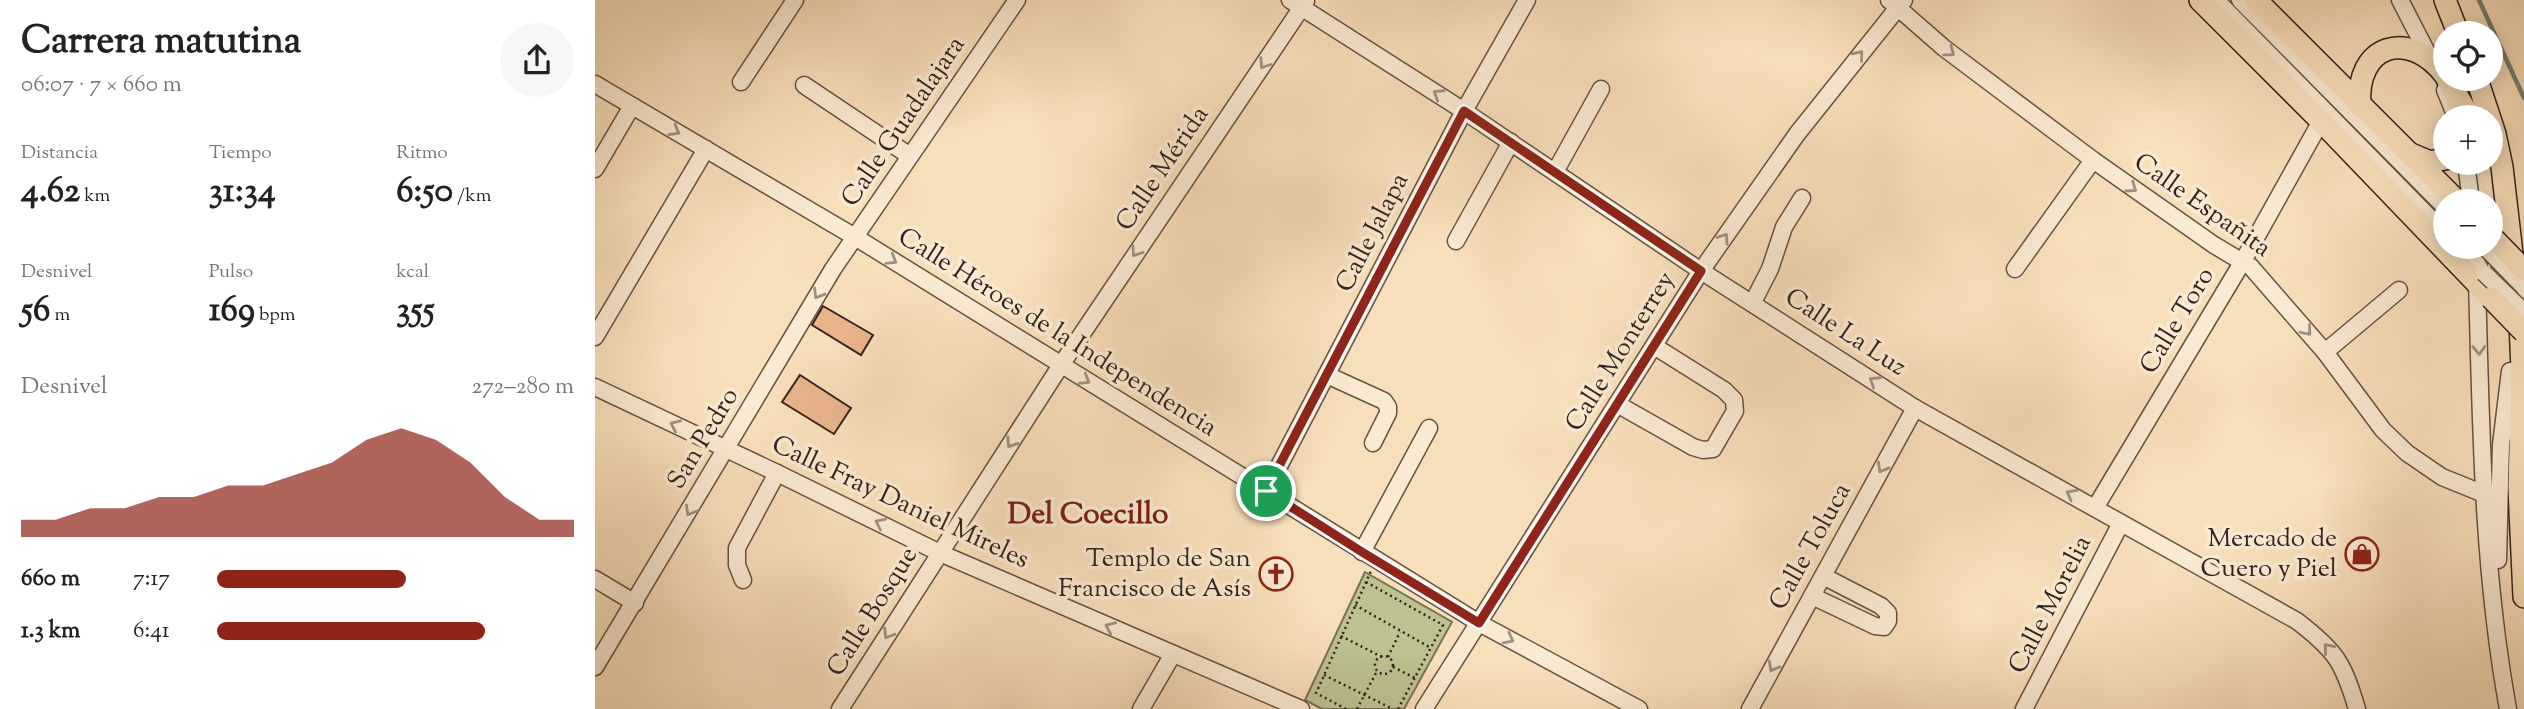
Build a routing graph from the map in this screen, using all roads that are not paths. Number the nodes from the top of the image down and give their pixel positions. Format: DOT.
graph roads {
  1 [pos="1017,0"];
  2 [pos="1527,0"];
  3 [pos="2200,0"];
  4 [pos="2216,0"];
  5 [pos="2240,0"];
  6 [pos="2256,0"];
  7 [pos="2400,0"];
  8 [pos="2445,0"];
  9 [pos="788,2"];
  10 [pos="1299,2"];
  11 [pos="1897,3"];
  12 [pos="2454,21"];
  13 [pos="2430,58"];
  14 [pos="2433,62"];
  15 [pos="741,82"];
  16 [pos="595,84"];
  17 [pos="804,85"];
  18 [pos="1601,89"];
  19 [pos="2481,91"];
  20 [pos="2451,105"];
  21 [pos="632,106"];
  22 [pos="2360,106"];
  23 [pos="1464,111"];
  24 [pos="2322,121"];
  25 [pos="1511,142"];
  26 [pos="706,149"];
  27 [pos="2410,154"];
  28 [pos="910,156"];
  29 [pos="2093,160"];
  30 [pos="2433,161"];
  31 [pos="595,169"];
  32 [pos="1555,172"];
  33 [pos="2488,175"];
  34 [pos="2444,189"];
  35 [pos="2433,195"];
  36 [pos="1802,198"];
  37 [pos="2433,221"];
  38 [pos="855,237"];
  39 [pos="1456,241"];
  40 [pos="2503,248"];
  41 [pos="2467,259"];
  42 [pos="2478,259"];
  43 [pos="2497,259"];
  44 [pos="2243,261"];
  45 [pos="2015,270"];
  46 [pos="2524,270"];
  47 [pos="1701,271"];
  48 [pos="2482,280"];
  49 [pos="2524,287"];
  50 [pos="2399,290"];
  51 [pos="1753,302"];
  52 [pos="2524,312"];
  53 [pos="2524,332"];
  54 [pos="595,337"];
  55 [pos="1654,346"];
  56 [pos="2325,352"];
  57 [pos="1061,365"];
  58 [pos="2510,371"];
  59 [pos="1327,374"];
  60 [pos="595,387"];
  61 [pos="1617,404"];
  62 [pos="1915,408"];
  63 [pos="2521,414"];
  64 [pos="1429,428"];
  65 [pos="1373,443"];
  66 [pos="726,449"];
  67 [pos="777,473"];
  68 [pos="1266,491"];
  69 [pos="2484,494"];
  70 [pos="2095,508"];
  71 [pos="2121,523"];
  72 [pos="1362,552"];
  73 [pos="940,553"];
  74 [pos="1823,576"];
  75 [pos="595,579"];
  76 [pos="743,580"];
  77 [pos="1812,596"];
  78 [pos="2524,597"];
  79 [pos="635,603"];
  80 [pos="1479,623"];
  81 [pos="2494,625"];
  82 [pos="1173,654"];
  83 [pos="595,667"];
  84 [pos="840,709"];
  85 [pos="1141,709"];
  86 [pos="1301,709"];
  87 [pos="1424,709"];
  88 [pos="1639,709"];
  89 [pos="1750,709"];
  90 [pos="2024,709"];
  91 [pos="2357,709"];
  92 [pos="2508,709"];
  1 -- 28 [label="street, Calle Guadalajara"];
  2 -- 23 [label="street, Calle Jalapa"];
  3 -- 24 [label="main road"];
  4 -- 37 [label="street"];
  5 -- 35 [label="street"];
  6 -- 22 [label="main road"];
  7 -- 13 [label="street"];
  8 -- 12 [label="main road"];
  9 -- 15 [label="street"];
  23 -- 10 [label="street, Calle La Luz, one-way"];
  10 -- 57 [label="street, Calle Mérida, one-way"];
  11 -- 29 [label="street, Calle Españita, one-way"];
  47 -- 11 [label="street, Calle Monterrey, one-way"];
  13 -- 14 [label="main road"];
  13 -- 20 [label="street"];
  13 -- 22 [label="main road"];
  16 -- 21 [label="street, Calle Héroes de la Independencia"];
  17 -- 28 [label="street"];
  18 -- 32 [label="street"];
  19 -- 63 [label="main road"];
  21 -- 26 [label="street, Calle Héroes de la Independencia, one-way"];
  21 -- 31 [label="street"];
  22 -- 27 [label="main road"];
  23 -- 25 [label="street, Calle La Luz"];
  23 -- 59 [label="street, Calle Jalapa"];
  24 -- 44 [label="street, Calle Toro"];
  24 -- 48 [label="main road"];
  25 -- 32 [label="street, Calle La Luz"];
  25 -- 39 [label="street"];
  26 -- 38 [label="street, Calle Héroes de la Independencia"];
  26 -- 54 [label="street"];
  27 -- 30 [label="main road"];
  27 -- 34 [label="main road"];
  28 -- 38 [label="street, Calle Guadalajara"];
  29 -- 44 [label="street, Calle Españita, one-way"];
  29 -- 45 [label="street"];
  32 -- 47 [label="street, Calle La Luz"];
  33 -- 58 [label="main road"];
  36 -- 51 [label="street"];
  38 -- 57 [label="street, Calle Héroes de la Independencia, one-way"];
  38 -- 66 [label="street, San Pedro, one-way"];
  40 -- 46 [label="main road, bridge"];
  41 -- 48 [label="street"];
  42 -- 48 [label="street"];
  43 -- 49 [label="street, bridge"];
  44 -- 56 [label="street, Calle Españita, one-way"];
  44 -- 70 [label="street, Calle Toro"];
  47 -- 51 [label="street, Calle La Luz"];
  47 -- 55 [label="street, Calle Monterrey"];
  48 -- 52 [label="street, bridge"];
  48 -- 53 [label="main road, bridge"];
  48 -- 69 [label="street, one-way"];
  50 -- 56 [label="street"];
  62 -- 51 [label="street, Calle La Luz, one-way"];
  55 -- 61 [label="street, Calle Monterrey"];
  55 -- 61 [label="street"];
  56 -- 69 [label="street, Calle Españita"];
  57 -- 68 [label="street, Calle Héroes de la Independencia, one-way"];
  57 -- 73 [label="street, Calle Bosque, one-way"];
  58 -- 63 [label="main road"];
  58 -- 81 [label="street"];
  59 -- 65 [label="street"];
  59 -- 68 [label="street, Calle Jalapa"];
  66 -- 60 [label="street, Calle Fray Daniel Mireles, one-way"];
  61 -- 80 [label="street, Calle Monterrey"];
  70 -- 62 [label="street, Calle La Luz, one-way"];
  62 -- 74 [label="street, Calle Toluca, one-way"];
  63 -- 78 [label="main road"];
  64 -- 72 [label="street"];
  66 -- 67 [label="street, Calle Fray Daniel Mireles"];
  66 -- 79 [label="street, San Pedro, one-way"];
  73 -- 67 [label="street, Calle Fray Daniel Mireles, one-way"];
  67 -- 76 [label="street"];
  68 -- 72 [label="street, Calle Héroes de la Independencia"];
  69 -- 81 [label="street"];
  70 -- 71 [label="street, Calle La Luz"];
  71 -- 90 [label="street, Calle Morelia"];
  91 -- 71 [label="street, Calle La Luz, one-way"];
  72 -- 80 [label="street, Calle Héroes de la Independencia"];
  82 -- 73 [label="street, Calle Fray Daniel Mireles, one-way"];
  73 -- 84 [label="street, Calle Bosque, one-way"];
  74 -- 77 [label="street, Calle Toluca"];
  74 -- 77 [label="street"];
  75 -- 79 [label="street"];
  77 -- 89 [label="street, Calle Toluca, one-way"];
  79 -- 83 [label="street, San Pedro"];
  80 -- 87 [label="street, Calle Monterrey"];
  80 -- 88 [label="street, Calle Héroes de la Independencia, one-way"];
  81 -- 92 [label="street"];
  82 -- 85 [label="street"];
  82 -- 86 [label="street, Calle Fray Daniel Mireles"];
}
